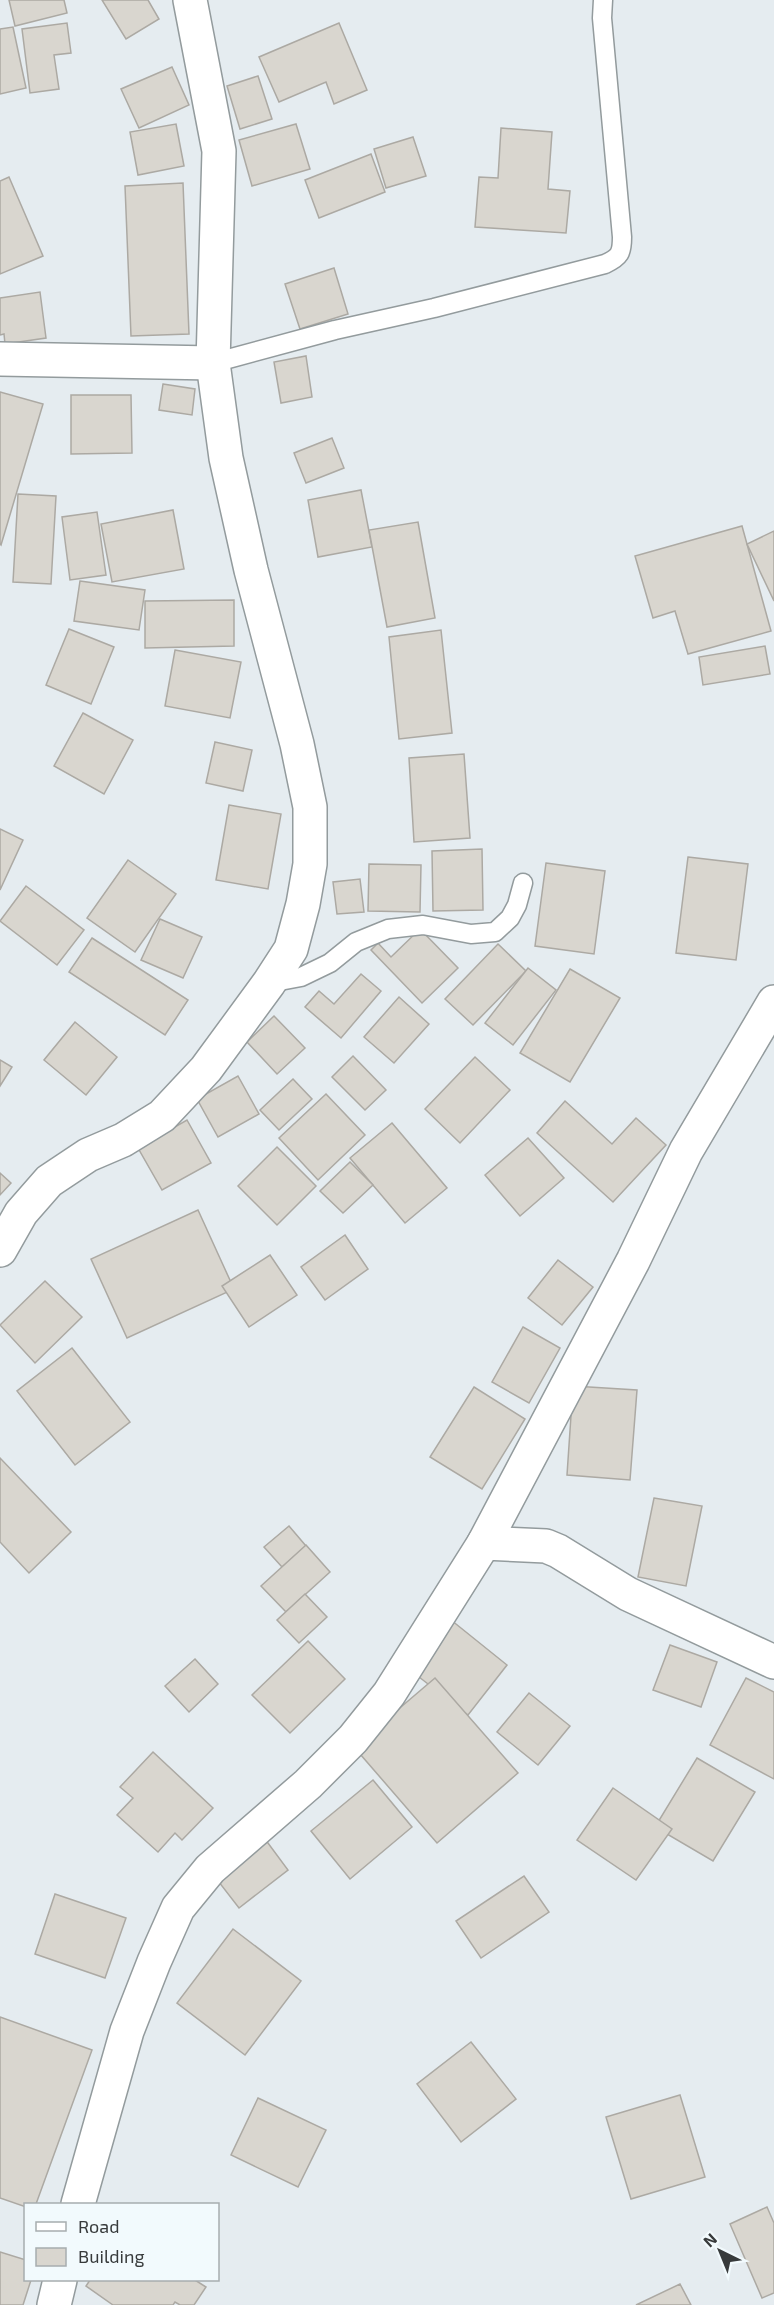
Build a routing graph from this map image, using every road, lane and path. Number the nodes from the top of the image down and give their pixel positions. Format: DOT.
graph roads {
  1 [pos="190,0"];
  2 [pos="603,0"];
  3 [pos="0,359"];
  4 [pos="213,363"];
  5 [pos="523,883"];
  6 [pos="269,983"];
  7 [pos="774,1002"];
  8 [pos="0,1250"];
  9 [pos="484,1543"];
  10 [pos="774,1662"];
  11 [pos="79,2203"];
  12 [pos="60,2281"];
  13 [pos="54,2305"];
  1 -- 4 [label="street"];
  2 -- 4 [label="lane"];
  3 -- 4 [label="street"];
  4 -- 6 [label="street"];
  5 -- 6 [label="lane"];
  6 -- 8 [label="street"];
  7 -- 9 [label="street"];
  9 -- 10 [label="street"];
  9 -- 11 [label="street"];
  12 -- 13 [label="street"];
}
